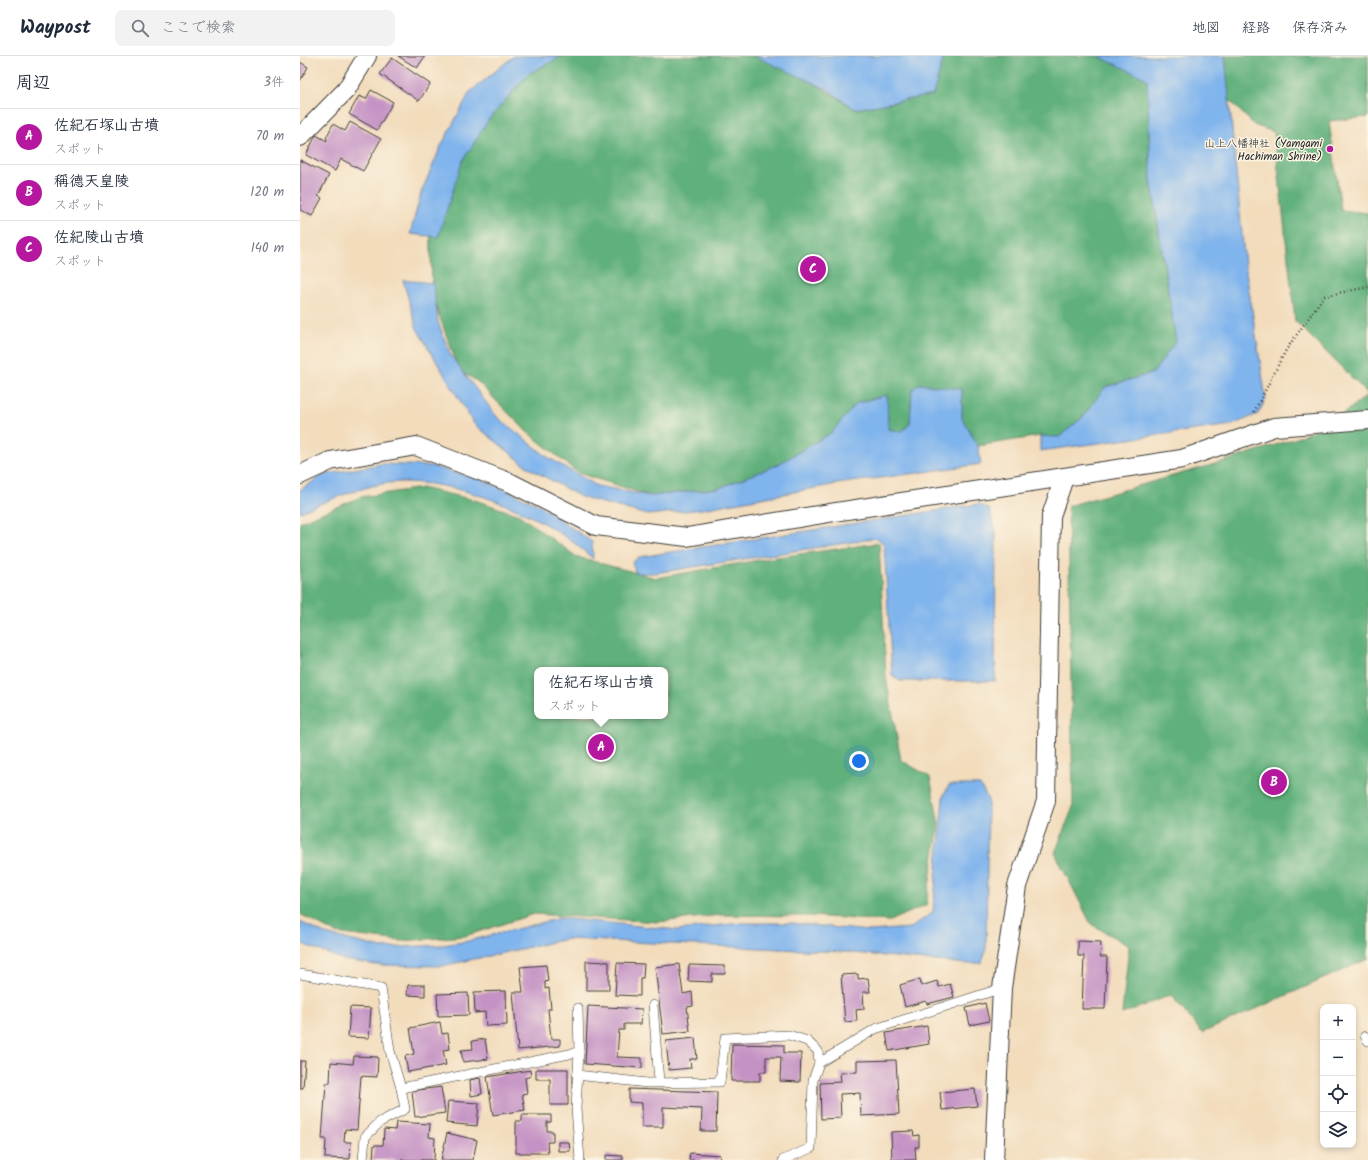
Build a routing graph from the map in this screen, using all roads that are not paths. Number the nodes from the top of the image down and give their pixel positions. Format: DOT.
graph roads {
  1 [pos="367,56"];
  2 [pos="300,137"];
  3 [pos="1368,420"];
  4 [pos="300,475"];
  5 [pos="1064,478"];
  6 [pos="300,974"];
  7 [pos="1002,988"];
  8 [pos="652,1005"];
  9 [pos="578,1008"];
  10 [pos="579,1052"];
  11 [pos="819,1063"];
  12 [pos="577,1075"];
  13 [pos="659,1082"];
  14 [pos="401,1088"];
  15 [pos="363,1160"];
  16 [pos="580,1160"];
  17 [pos="783,1160"];
  18 [pos="994,1160"];
  1 -- 2 [label="street"];
  3 -- 5 [label="street"];
  4 -- 5 [label="street"];
  5 -- 7 [label="street"];
  6 -- 14 [label="lane"];
  7 -- 11 [label="lane"];
  7 -- 18 [label="street"];
  8 -- 13 [label="lane"];
  9 -- 10 [label="lane"];
  10 -- 12 [label="lane"];
  10 -- 14 [label="lane"];
  11 -- 13 [label="lane"];
  11 -- 17 [label="lane"];
  12 -- 13 [label="lane"];
  12 -- 16 [label="lane"];
  14 -- 15 [label="lane"];
}
